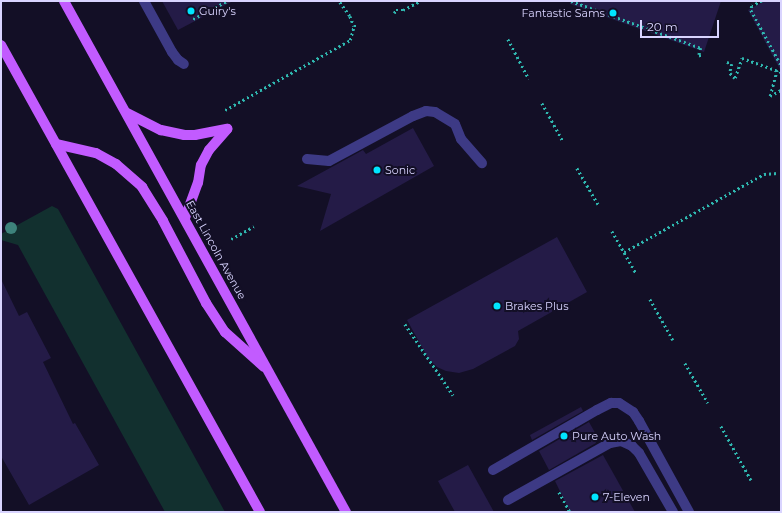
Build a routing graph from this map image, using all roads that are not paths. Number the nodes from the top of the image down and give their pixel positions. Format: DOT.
graph roads {
  1 [pos="64,1"];
  2 [pos="144,1"];
  3 [pos="1,45"];
  4 [pos="184,64"];
  5 [pos="127,113"];
  6 [pos="56,144"];
  7 [pos="307,159"];
  8 [pos="482,163"];
  9 [pos="185,218"];
  10 [pos="270,372"];
  11 [pos="492,470"];
  12 [pos="508,500"];
  13 [pos="260,512"];
  14 [pos="346,512"];
  15 [pos="672,512"];
  16 [pos="689,512"];
  1 -- 5 [label="main road, East Lincoln Avenue"];
  2 -- 4 [label="lane"];
  3 -- 6 [label="main road"];
  5 -- 9 [label="main road, East Lincoln Avenue"];
  5 -- 9 [label="main road"];
  6 -- 10 [label="main road"];
  6 -- 13 [label="main road"];
  7 -- 8 [label="lane"];
  9 -- 10 [label="main road, East Lincoln Avenue"];
  10 -- 14 [label="main road, East Lincoln Avenue"];
  11 -- 16 [label="lane"];
  12 -- 15 [label="lane"];
}
